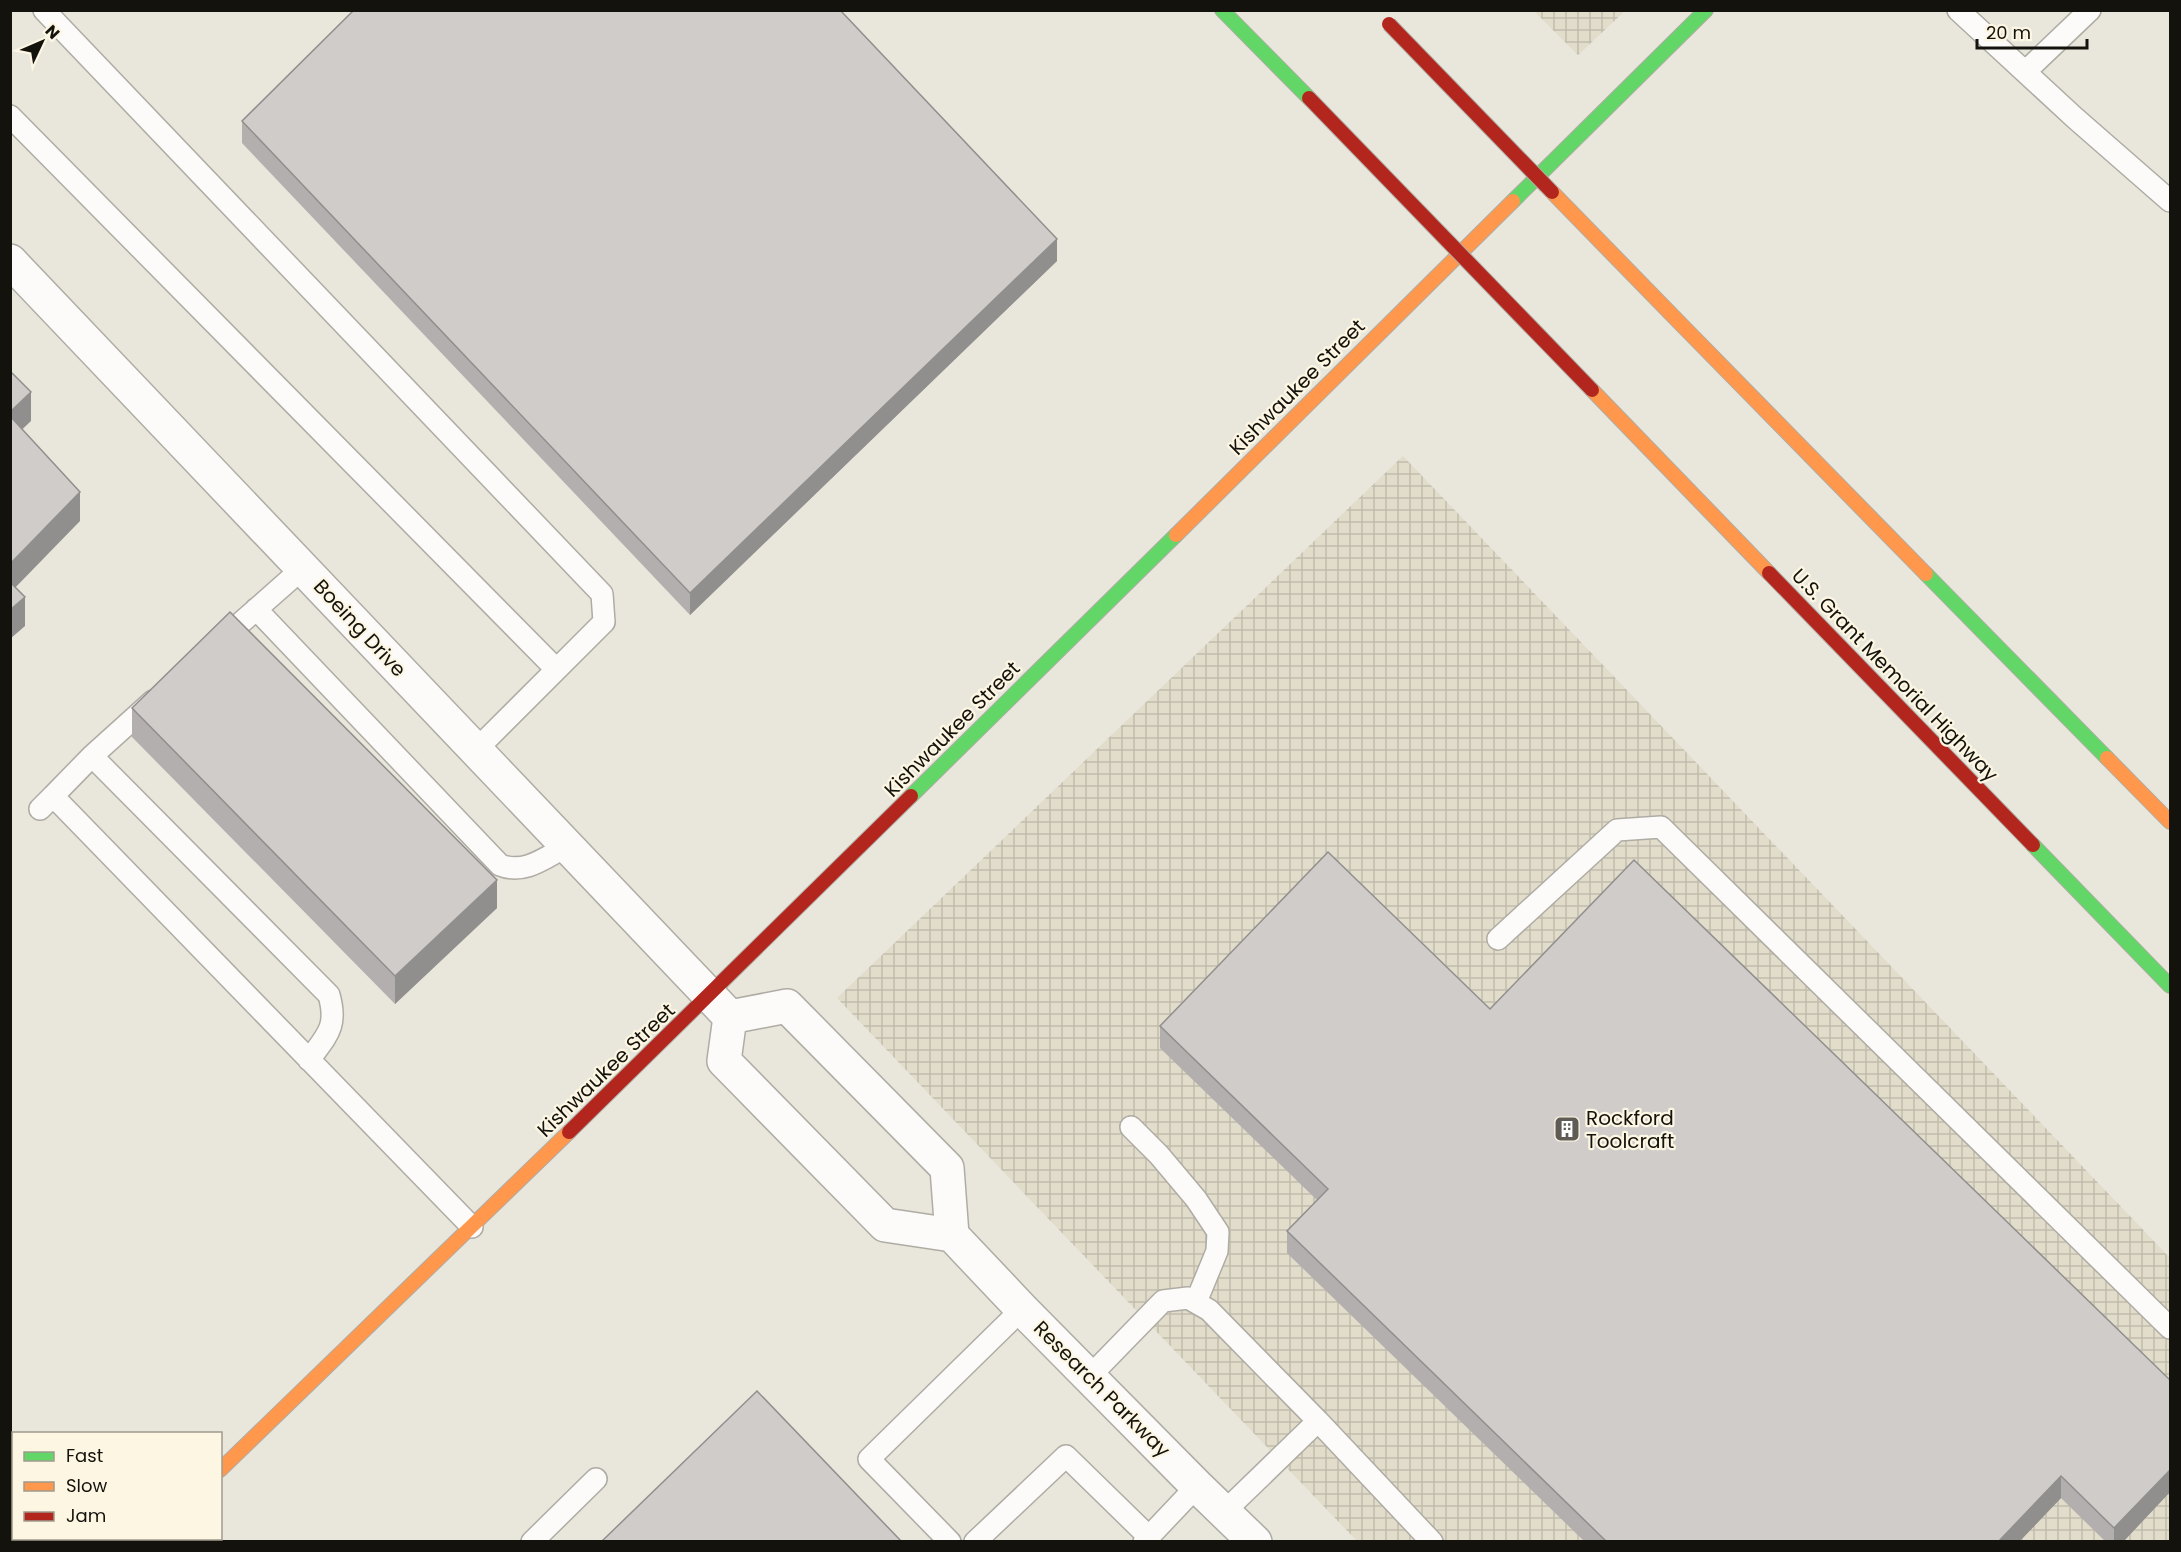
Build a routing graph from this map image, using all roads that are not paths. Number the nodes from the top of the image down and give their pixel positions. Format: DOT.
graph roads {
  1 [pos="44,10"];
  2 [pos="1222,10"];
  3 [pos="1706,10"];
  4 [pos="1958,10"];
  5 [pos="2090,10"];
  6 [pos="1386,21"];
  7 [pos="2025,72"];
  8 [pos="10,116"];
  9 [pos="2170,201"];
  10 [pos="10,261"];
  11 [pos="303,568"];
  12 [pos="256,609"];
  13 [pos="204,656"];
  14 [pos="556,669"];
  15 [pos="170,686"];
  16 [pos="476,750"];
  17 [pos="92,756"];
  18 [pos="2170,822"];
  19 [pos="567,846"];
  20 [pos="1498,939"];
  21 [pos="2170,986"];
  22 [pos="720,1006"];
  23 [pos="309,1060"];
  24 [pos="1131,1127"];
  25 [pos="472,1227"];
  26 [pos="952,1235"];
  27 [pos="1196,1302"];
  28 [pos="1022,1309"];
  29 [pos="2170,1328"];
  30 [pos="1090,1376"];
  31 [pos="1318,1421"];
  32 [pos="222,1468"];
  33 [pos="596,1479"];
  34 [pos="1197,1486"];
  35 [pos="1225,1511"];
  36 [pos="1147,1539"];
  37 [pos="532,1542"];
  38 [pos="950,1542"];
  39 [pos="975,1542"];
  40 [pos="1255,1542"];
  41 [pos="1432,1542"];
  1 -- 14 [label="lane"];
  2 -- 21 [label="main road, U.S. Grant Memorial Highway, bridge"];
  3 -- 22 [label="main road, Kishwaukee Street"];
  4 -- 7 [label="lane"];
  5 -- 7 [label="lane"];
  6 -- 18 [label="main road, bridge"];
  7 -- 9 [label="lane"];
  8 -- 14 [label="lane"];
  10 -- 11 [label="street, Boeing Drive"];
  11 -- 12 [label="lane"];
  11 -- 16 [label="street, Boeing Drive"];
  12 -- 13 [label="lane"];
  12 -- 19 [label="lane"];
  14 -- 16 [label="lane"];
  15 -- 17 [label="lane"];
  16 -- 19 [label="street, Boeing Drive"];
  17 -- 23 [label="lane"];
  17 -- 23 [label="lane"];
  19 -- 22 [label="street, Boeing Drive"];
  20 -- 29 [label="lane"];
  22 -- 25 [label="main road, Kishwaukee Street"];
  22 -- 26 [label="street"];
  22 -- 26 [label="street"];
  23 -- 25 [label="lane"];
  24 -- 27 [label="lane"];
  25 -- 32 [label="main road, Kishwaukee Street"];
  26 -- 28 [label="street, Research Parkway"];
  27 -- 30 [label="lane"];
  27 -- 31 [label="lane"];
  28 -- 30 [label="street, Research Parkway"];
  28 -- 38 [label="lane"];
  30 -- 34 [label="street, Research Parkway"];
  31 -- 35 [label="lane"];
  31 -- 41 [label="lane"];
  33 -- 37 [label="lane"];
  34 -- 35 [label="street, Research Parkway"];
  34 -- 36 [label="lane"];
  35 -- 40 [label="street, Research Parkway"];
  36 -- 39 [label="lane"];
}
